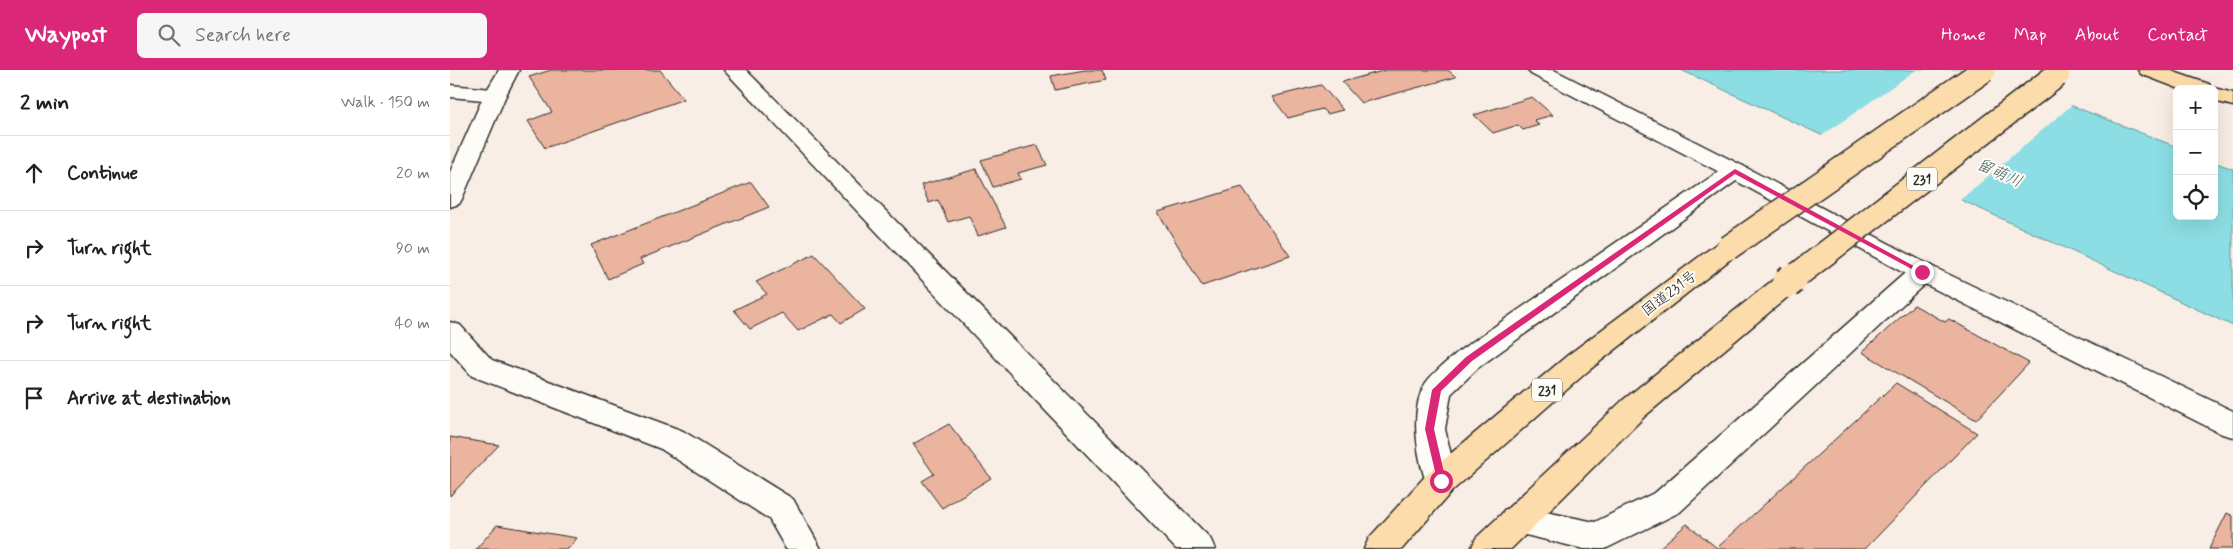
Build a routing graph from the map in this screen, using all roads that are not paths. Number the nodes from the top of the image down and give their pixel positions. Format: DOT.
graph roads {
  1 [pos="509,70"];
  2 [pos="734,70"];
  3 [pos="1538,70"];
  4 [pos="1984,70"];
  5 [pos="2148,70"];
  6 [pos="2061,72"];
  7 [pos="2190,85"];
  8 [pos="450,91"];
  9 [pos="495,95"];
  10 [pos="2218,95"];
  11 [pos="2233,100"];
  12 [pos="1735,171"];
  13 [pos="450,199"];
  14 [pos="1922,272"];
  15 [pos="450,332"];
  16 [pos="2233,425"];
  17 [pos="1441,481"];
  18 [pos="1516,520"];
  19 [pos="804,549"];
  20 [pos="1198,549"];
  21 [pos="1381,549"];
  22 [pos="1488,549"];
  1 -- 9 [label="street"];
  2 -- 20 [label="street"];
  3 -- 12 [label="street"];
  4 -- 17 [label="highway, 国道231号 / 231, bridge"];
  5 -- 7 [label="highway"];
  6 -- 18 [label="highway, 231, bridge"];
  8 -- 9 [label="street"];
  9 -- 13 [label="street"];
  10 -- 11 [label="highway"];
  12 -- 14 [label="street"];
  12 -- 17 [label="street"];
  14 -- 16 [label="street"];
  14 -- 18 [label="street"];
  15 -- 19 [label="street"];
  17 -- 21 [label="highway, 国道231号 / 231"];
  18 -- 22 [label="highway, 231"];
}
